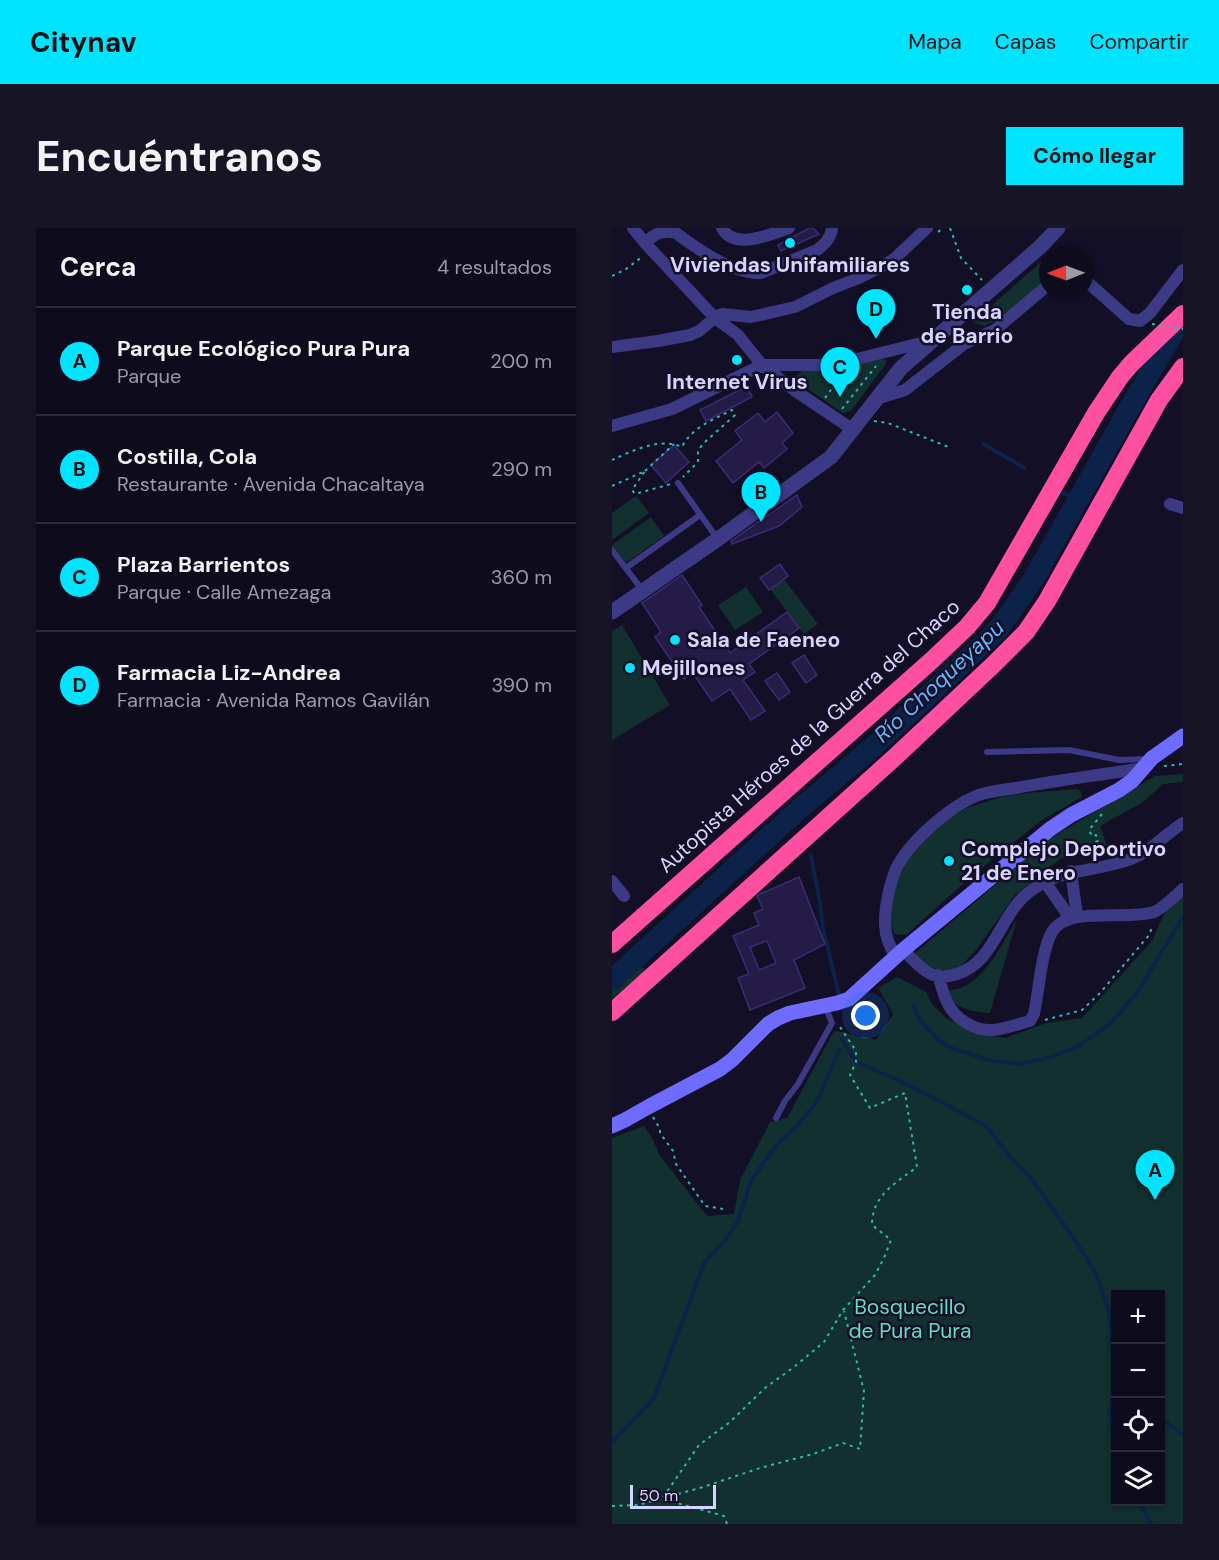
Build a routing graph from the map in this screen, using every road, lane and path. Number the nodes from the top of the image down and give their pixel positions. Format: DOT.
graph roads {
  1 [pos="633,228"];
  2 [pos="722,228"];
  3 [pos="789,228"];
  4 [pos="832,228"];
  5 [pos="927,228"];
  6 [pos="950,228"];
  7 [pos="1058,228"];
  8 [pos="648,246"];
  9 [pos="1183,270"];
  10 [pos="612,276"];
  11 [pos="982,280"];
  12 [pos="1093,287"];
  13 [pos="1039,293"];
  14 [pos="1183,314"];
  15 [pos="715,318"];
  16 [pos="1152,324"];
  17 [pos="1183,329"];
  18 [pos="934,340"];
  19 [pos="612,347"];
  20 [pos="876,362"];
  21 [pos="762,365"];
  22 [pos="1183,367"];
  23 [pos="844,371"];
  24 [pos="836,377"];
  25 [pos="840,377"];
  26 [pos="825,398"];
  27 [pos="876,399"];
  28 [pos="842,409"];
  29 [pos="856,424"];
  30 [pos="612,426"];
  31 [pos="675,443"];
  32 [pos="951,448"];
  33 [pos="612,460"];
  34 [pos="645,471"];
  35 [pos="678,483"];
  36 [pos="612,486"];
  37 [pos="1170,504"];
  38 [pos="1183,508"];
  39 [pos="700,516"];
  40 [pos="718,539"];
  41 [pos="612,550"];
  42 [pos="626,568"];
  43 [pos="643,591"];
  44 [pos="612,612"];
  45 [pos="1183,736"];
  46 [pos="987,752"];
  47 [pos="1148,763"];
  48 [pos="1107,808"];
  49 [pos="1183,823"];
  50 [pos="1096,868"];
  51 [pos="1071,872"];
  52 [pos="612,881"];
  53 [pos="1045,882"];
  54 [pos="1183,889"];
  55 [pos="624,896"];
  56 [pos="1155,911"];
  57 [pos="1074,917"];
  58 [pos="612,944"];
  59 [pos="900,953"];
  60 [pos="938,975"];
  61 [pos="824,1005"];
  62 [pos="612,1012"];
  63 [pos="1030,1021"];
  64 [pos="648,1107"];
  65 [pos="776,1118"];
  66 [pos="612,1126"];
  67 [pos="723,1209"];
  68 [pos="843,1310"];
  69 [pos="662,1499"];
  70 [pos="612,1506"];
  71 [pos="727,1524"];
  1 -- 8 [label="street"];
  2 -- 3 [label="street"];
  4 -- 8 [label="street"];
  5 -- 15 [label="street"];
  6 -- 11 [label="path"];
  7 -- 18 [label="street"];
  8 -- 10 [label="path"];
  8 -- 15 [label="street"];
  9 -- 12 [label="street"];
  13 -- 27 [label="street"];
  14 -- 58 [label="highway, Autopista Héroes de la Guerra del Chaco"];
  15 -- 19 [label="street"];
  15 -- 21 [label="street"];
  16 -- 17 [label="path, bridge"];
  18 -- 21 [label="street"];
  18 -- 27 [label="street"];
  20 -- 28 [label="path"];
  21 -- 29 [label="street"];
  21 -- 30 [label="street"];
  22 -- 62 [label="highway"];
  23 -- 25 [label="path"];
  24 -- 25 [label="path"];
  25 -- 26 [label="path"];
  27 -- 29 [label="street"];
  29 -- 32 [label="path"];
  29 -- 40 [label="street"];
  31 -- 33 [label="path"];
  31 -- 34 [label="path"];
  31 -- 35 [label="path"];
  34 -- 35 [label="path"];
  34 -- 36 [label="path"];
  35 -- 39 [label="lane"];
  37 -- 38 [label="street"];
  39 -- 40 [label="lane"];
  39 -- 42 [label="lane"];
  40 -- 43 [label="street"];
  41 -- 42 [label="lane"];
  42 -- 43 [label="lane"];
  43 -- 44 [label="street"];
  45 -- 47 [label="main road"];
  46 -- 47 [label="lane"];
  47 -- 59 [label="main road"];
  47 -- 59 [label="street"];
  48 -- 50 [label="path"];
  49 -- 50 [label="street"];
  50 -- 51 [label="street"];
  51 -- 53 [label="street"];
  51 -- 57 [label="street"];
  52 -- 55 [label="street"];
  53 -- 57 [label="street"];
  53 -- 60 [label="street"];
  54 -- 56 [label="street"];
  56 -- 57 [label="street"];
  56 -- 63 [label="path"];
  57 -- 63 [label="street"];
  59 -- 60 [label="street"];
  59 -- 61 [label="main road"];
  60 -- 63 [label="street"];
  61 -- 64 [label="main road"];
  61 -- 65 [label="lane"];
  61 -- 68 [label="path"];
  64 -- 66 [label="main road"];
  64 -- 67 [label="path"];
  68 -- 69 [label="path"];
  68 -- 69 [label="path"];
  69 -- 70 [label="path"];
  69 -- 71 [label="path"];
}
